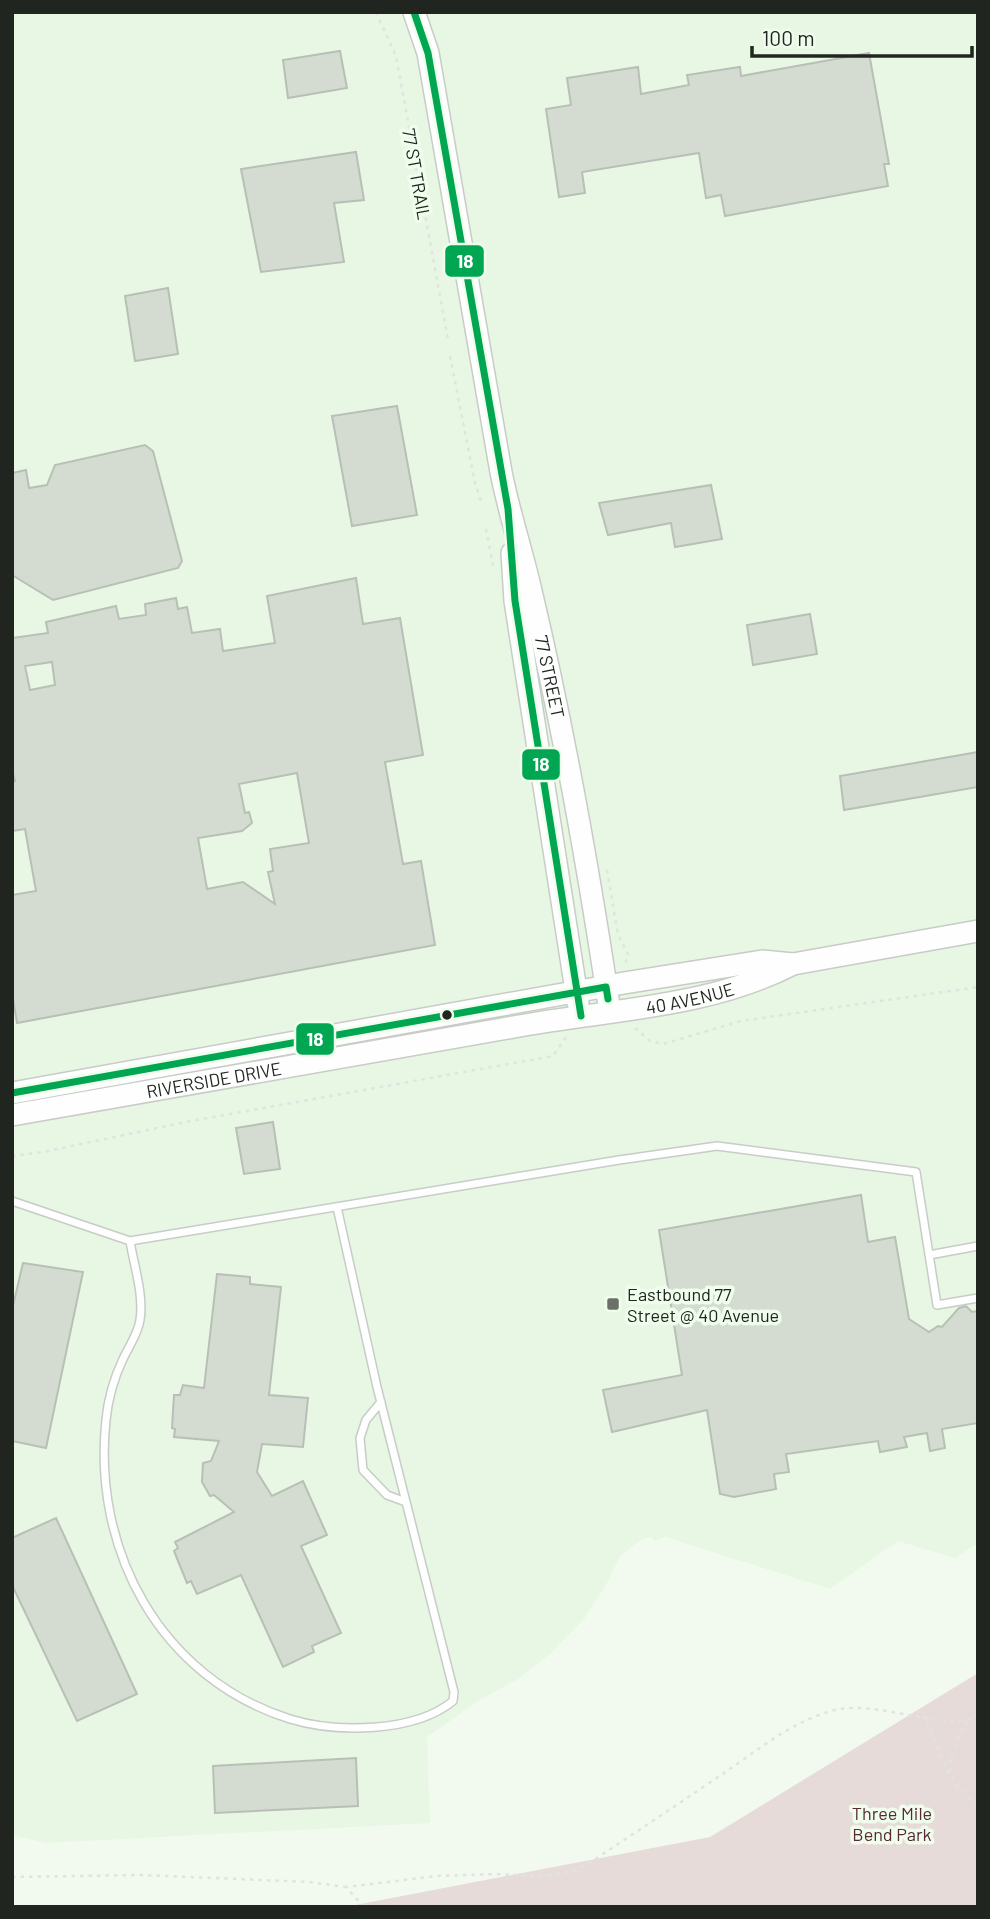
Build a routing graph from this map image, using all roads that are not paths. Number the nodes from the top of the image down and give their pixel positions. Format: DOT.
graph roads {
  1 [pos="414,12"];
  2 [pos="508,509"];
  3 [pos="978,931"];
  4 [pos="793,964"];
  5 [pos="606,987"];
  6 [pos="576,991"];
  7 [pos="610,1012"];
  8 [pos="575,1024"];
  9 [pos="12,1093"];
  10 [pos="12,1115"];
  11 [pos="12,1201"];
  12 [pos="337,1207"];
  13 [pos="130,1241"];
  14 [pos="978,1246"];
  15 [pos="929,1255"];
  16 [pos="978,1298"];
  17 [pos="381,1402"];
  18 [pos="406,1502"];
  1 -- 2 [label="main road, 77 STREET"];
  2 -- 5 [label="main road, 77 STREET"];
  2 -- 6 [label="main road, 77 STREET"];
  3 -- 4 [label="main road, 40 AVENUE"];
  4 -- 5 [label="main road, 40 AVENUE"];
  4 -- 7 [label="main road, 40 AVENUE"];
  5 -- 6 [label="main road, RIVERSIDE DRIVE"];
  5 -- 7 [label="main road, 77 STREET"];
  6 -- 8 [label="main road, 77 STREET"];
  6 -- 9 [label="main road, RIVERSIDE DRIVE"];
  7 -- 8 [label="main road, 40 AVENUE"];
  8 -- 10 [label="main road, RIVERSIDE DRIVE"];
  11 -- 13 [label="lane"];
  12 -- 13 [label="lane"];
  12 -- 15 [label="lane"];
  12 -- 17 [label="lane"];
  13 -- 18 [label="lane"];
  14 -- 15 [label="lane"];
  15 -- 16 [label="lane"];
  17 -- 18 [label="lane"];
  17 -- 18 [label="lane"];
}
